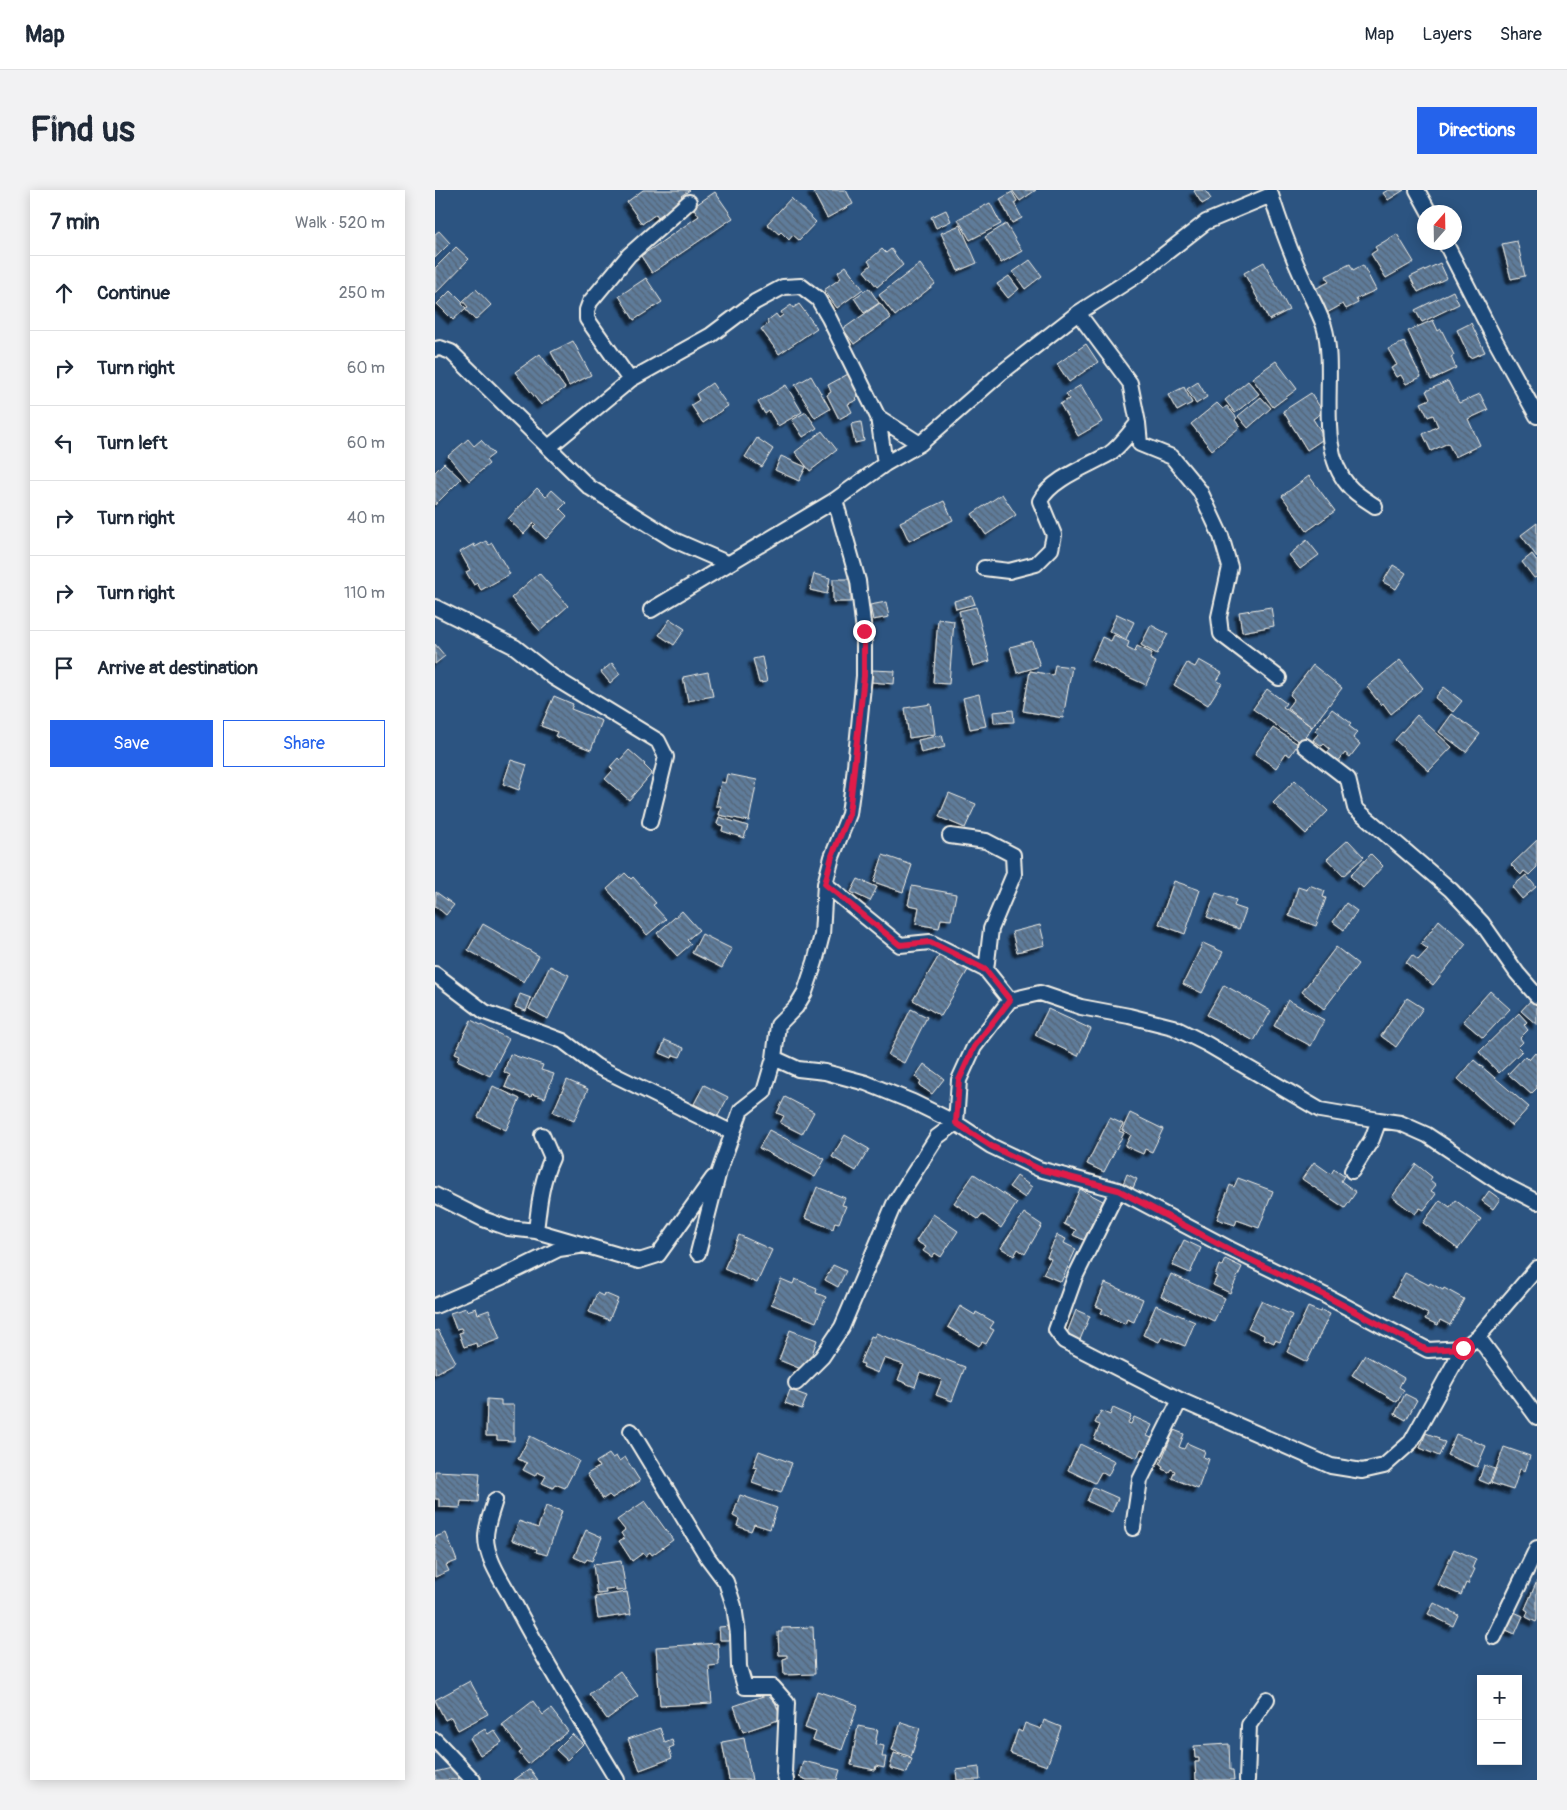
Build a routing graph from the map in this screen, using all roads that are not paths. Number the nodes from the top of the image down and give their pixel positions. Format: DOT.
graph roads {
  1 [pos="1417,190"];
  2 [pos="1274,192"];
  3 [pos="689,202"];
  4 [pos="1425,205"];
  5 [pos="1449,250"];
  6 [pos="1078,313"];
  7 [pos="435,349"];
  8 [pos="630,380"];
  9 [pos="1537,416"];
  10 [pos="878,417"];
  11 [pos="1138,423"];
  12 [pos="920,444"];
  13 [pos="549,447"];
  14 [pos="885,464"];
  15 [pos="835,500"];
  16 [pos="1375,506"];
  17 [pos="727,563"];
  18 [pos="984,568"];
  19 [pos="435,607"];
  20 [pos="651,610"];
  21 [pos="1279,678"];
  22 [pos="1305,746"];
  23 [pos="650,822"];
  24 [pos="950,836"];
  25 [pos="825,884"];
  26 [pos="986,970"];
  27 [pos="435,974"];
  28 [pos="1537,996"];
  29 [pos="1010,1000"];
  30 [pos="774,1058"];
  31 [pos="1379,1120"];
  32 [pos="956,1123"];
  33 [pos="733,1134"];
  34 [pos="542,1135"];
  35 [pos="719,1170"];
  36 [pos="1352,1171"];
  37 [pos="1118,1190"];
  38 [pos="435,1195"];
  39 [pos="1537,1202"];
  40 [pos="536,1231"];
  41 [pos="585,1245"];
  42 [pos="698,1253"];
  43 [pos="1537,1268"];
  44 [pos="435,1306"];
  45 [pos="1478,1337"];
  46 [pos="1463,1348"];
  47 [pos="797,1383"];
  48 [pos="1180,1400"];
  49 [pos="1537,1418"];
  50 [pos="631,1431"];
  51 [pos="495,1500"];
  52 [pos="1133,1528"];
  53 [pos="1537,1548"];
  54 [pos="1494,1637"];
  55 [pos="1267,1699"];
  56 [pos="435,1740"];
  57 [pos="473,1780"];
  58 [pos="617,1780"];
  59 [pos="786,1780"];
  60 [pos="1247,1780"];
  1 -- 4 [label="street"];
  2 -- 6 [label="street"];
  2 -- 16 [label="street"];
  3 -- 8 [label="street"];
  5 -- 9 [label="street"];
  6 -- 11 [label="street"];
  6 -- 12 [label="street"];
  7 -- 13 [label="street"];
  8 -- 10 [label="street"];
  8 -- 13 [label="street"];
  10 -- 12 [label="street"];
  10 -- 14 [label="street"];
  11 -- 18 [label="street"];
  11 -- 21 [label="street"];
  12 -- 14 [label="street"];
  13 -- 17 [label="street"];
  14 -- 15 [label="street"];
  15 -- 17 [label="street"];
  15 -- 25 [label="street"];
  17 -- 20 [label="street"];
  19 -- 23 [label="street"];
  22 -- 28 [label="street"];
  24 -- 26 [label="street"];
  25 -- 26 [label="street"];
  25 -- 30 [label="street"];
  26 -- 29 [label="street"];
  27 -- 33 [label="street"];
  29 -- 31 [label="street"];
  29 -- 32 [label="street"];
  30 -- 32 [label="street"];
  30 -- 33 [label="street"];
  31 -- 36 [label="street"];
  31 -- 39 [label="street"];
  32 -- 37 [label="street"];
  32 -- 47 [label="street"];
  33 -- 35 [label="street"];
  34 -- 40 [label="street"];
  35 -- 41 [label="street"];
  35 -- 42 [label="street"];
  37 -- 46 [label="street"];
  37 -- 48 [label="street"];
  38 -- 40 [label="street"];
  40 -- 41 [label="street"];
  41 -- 44 [label="street"];
  43 -- 45 [label="street"];
  45 -- 46 [label="street"];
  45 -- 49 [label="street"];
  46 -- 48 [label="street"];
  48 -- 52 [label="street"];
  50 -- 59 [label="street"];
  51 -- 58 [label="street"];
  53 -- 54 [label="street"];
  55 -- 60 [label="street"];
  56 -- 57 [label="street"];
}
